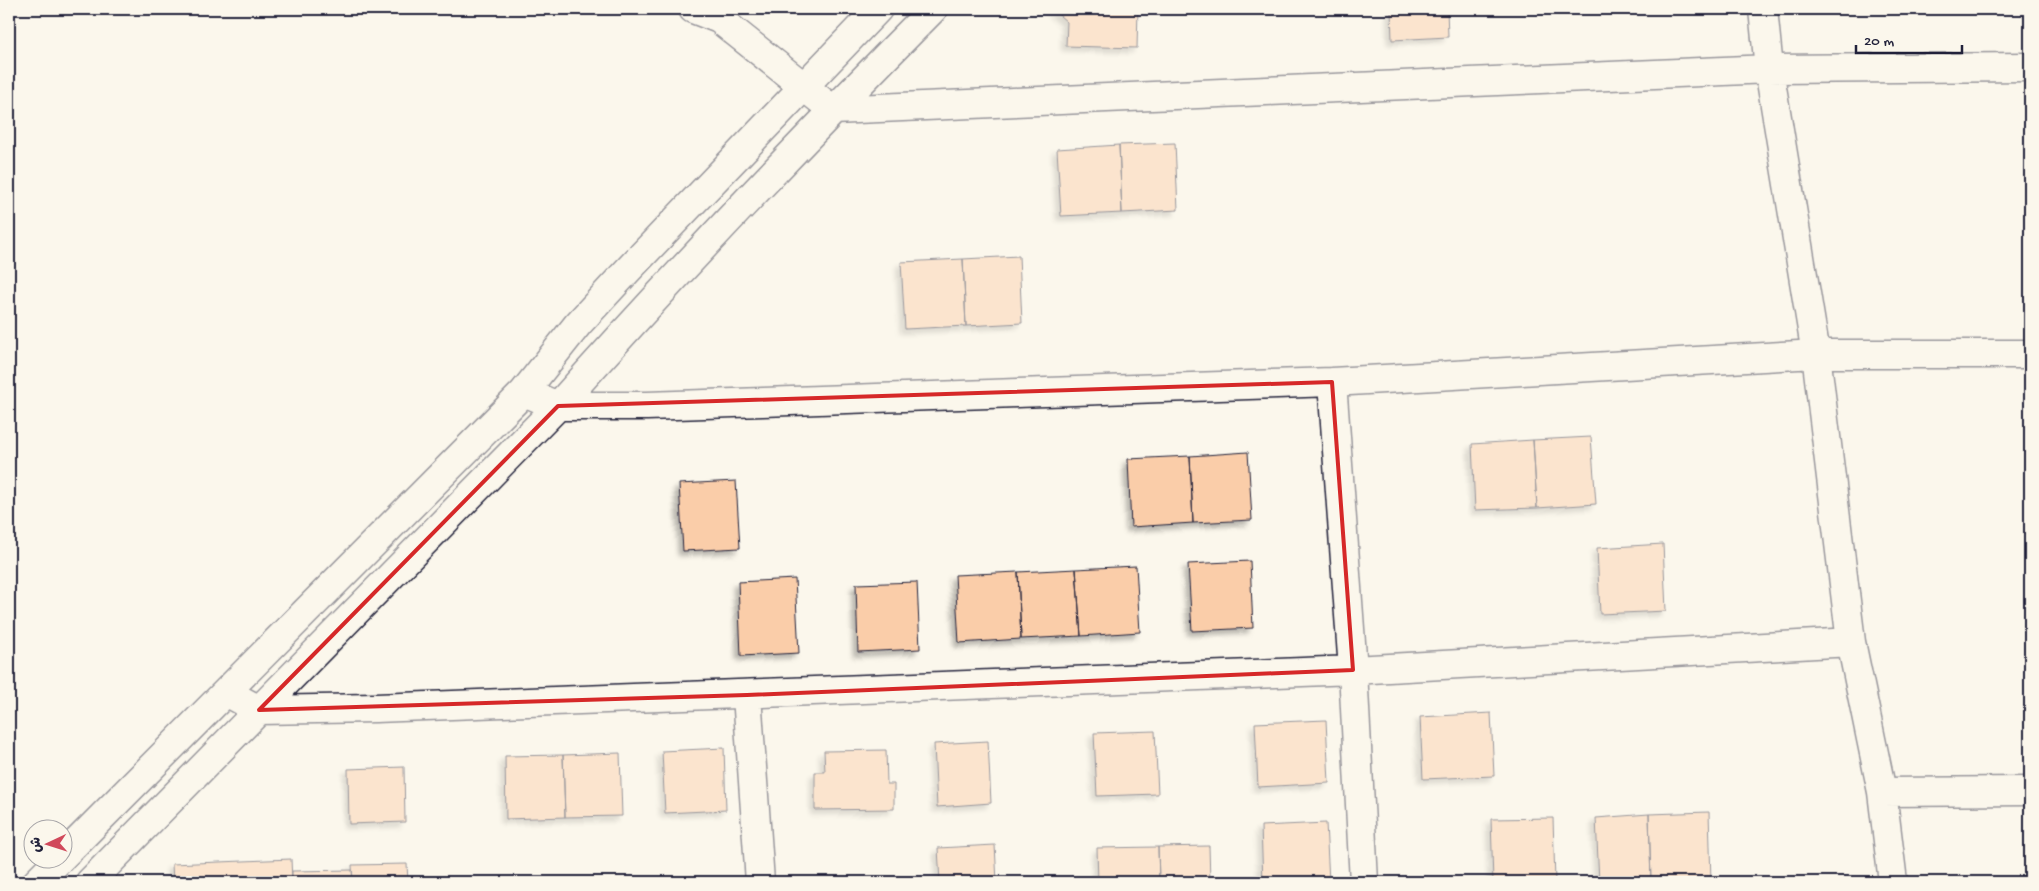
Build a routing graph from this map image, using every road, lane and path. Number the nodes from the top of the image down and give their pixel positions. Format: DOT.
graph roads {
  1 [pos="693,9"];
  2 [pos="878,9"];
  3 [pos="933,9"];
  4 [pos="1763,9"];
  5 [pos="2030,67"];
  6 [pos="1769,70"];
  7 [pos="804,85"];
  8 [pos="833,110"];
  9 [pos="1816,354"];
  10 [pos="2030,354"];
  11 [pos="1332,382"];
  12 [pos="524,392"];
  13 [pos="558,406"];
  14 [pos="1851,642"];
  15 [pos="1353,670"];
  16 [pos="228,693"];
  17 [pos="747,696"];
  18 [pos="258,710"];
  19 [pos="2030,791"];
  20 [pos="1882,792"];
  21 [pos="72,848"];
  22 [pos="52,868"];
  23 [pos="37,882"];
  24 [pos="90,882"];
  25 [pos="760,882"];
  26 [pos="1364,882"];
  27 [pos="1893,882"];
  1 -- 7 [label="street"];
  2 -- 7 [label="street"];
  3 -- 8 [label="street"];
  4 -- 6 [label="street"];
  5 -- 6 [label="street"];
  6 -- 8 [label="street"];
  6 -- 9 [label="street"];
  7 -- 8 [label="street"];
  7 -- 12 [label="street"];
  8 -- 13 [label="street"];
  9 -- 10 [label="street"];
  9 -- 11 [label="street"];
  9 -- 14 [label="street"];
  11 -- 13 [label="street"];
  11 -- 15 [label="street"];
  12 -- 13 [label="street"];
  12 -- 16 [label="street"];
  13 -- 18 [label="street"];
  14 -- 15 [label="street"];
  14 -- 20 [label="street"];
  15 -- 17 [label="street"];
  15 -- 26 [label="street"];
  16 -- 18 [label="street"];
  16 -- 21 [label="street"];
  17 -- 18 [label="street"];
  17 -- 25 [label="street"];
  18 -- 24 [label="street"];
  19 -- 20 [label="street"];
  20 -- 27 [label="street"];
  22 -- 23 [label="street"];
}
